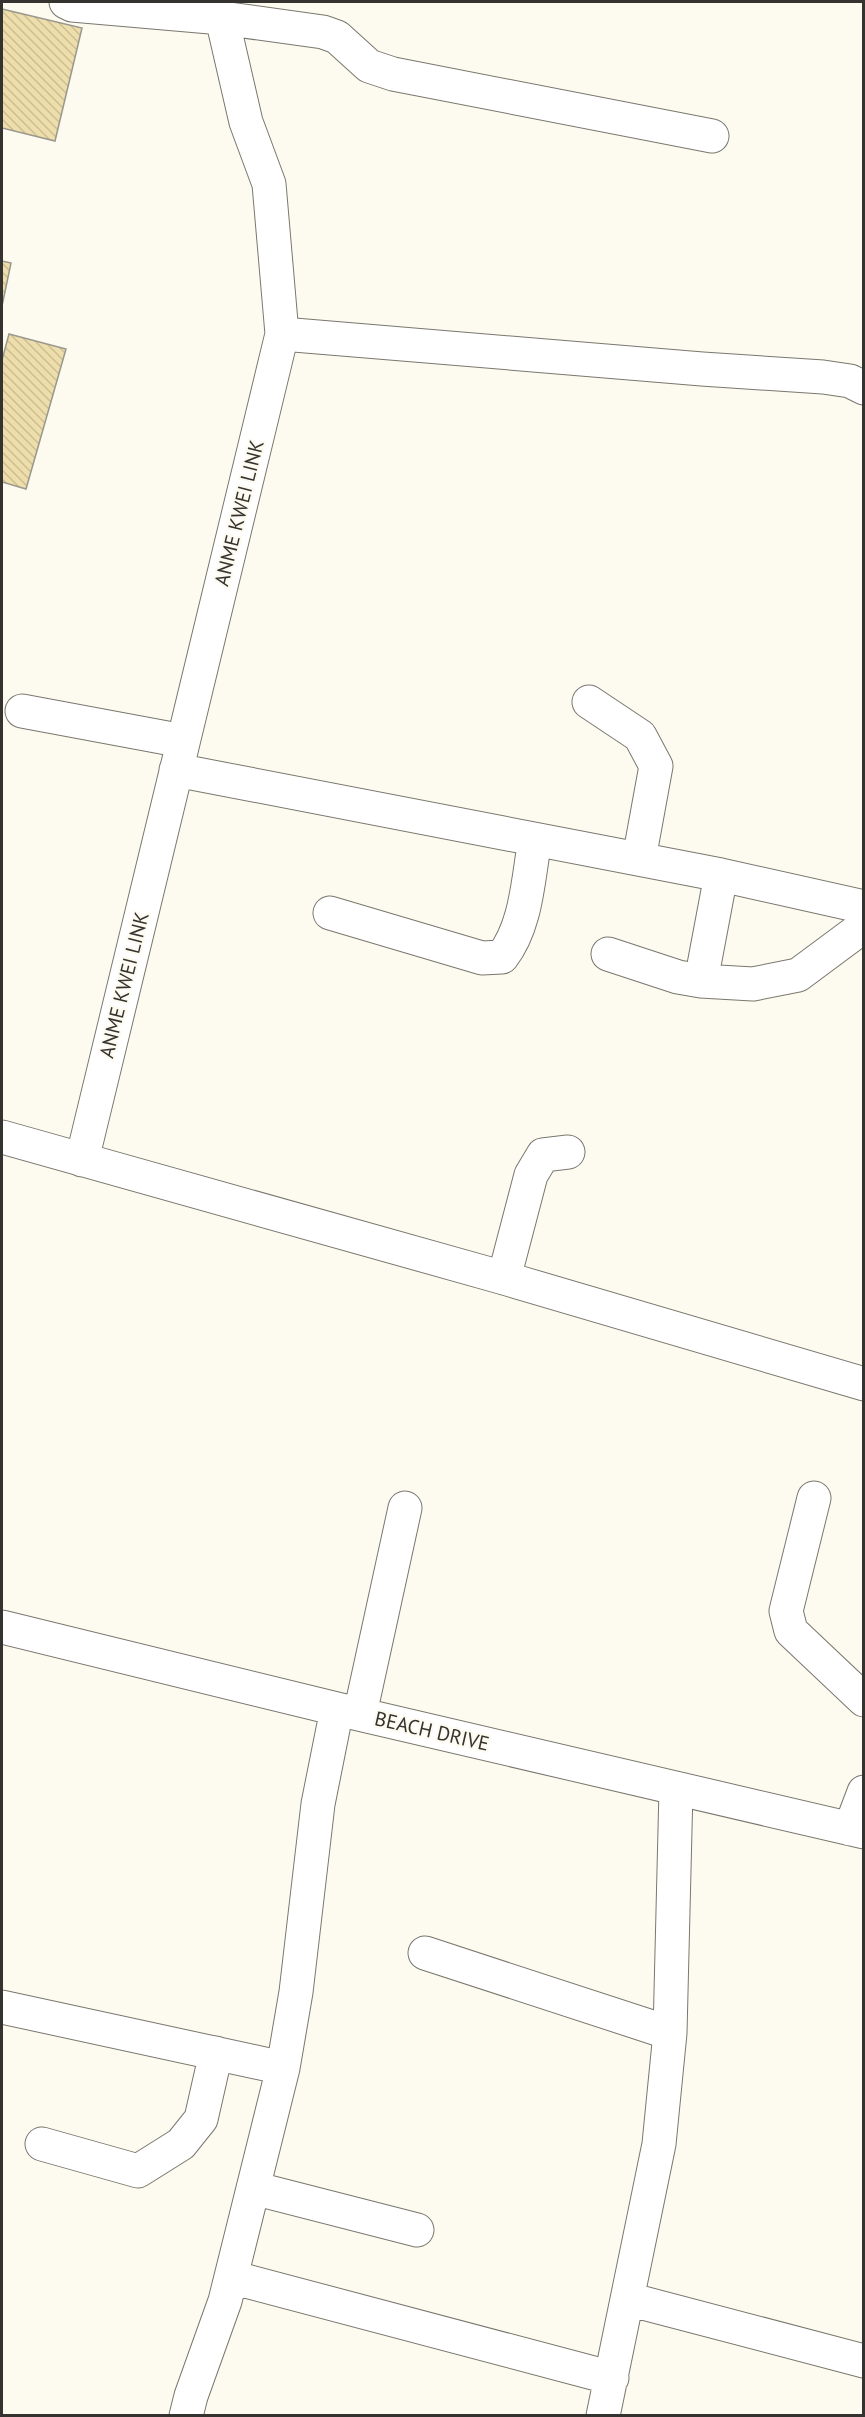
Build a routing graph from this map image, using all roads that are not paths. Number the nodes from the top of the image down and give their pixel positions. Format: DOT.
graph roads {
  1 [pos="66,2"];
  2 [pos="203,11"];
  3 [pos="712,136"];
  4 [pos="282,334"];
  5 [pos="864,388"];
  6 [pos="589,702"];
  7 [pos="22,711"];
  8 [pos="179,755"];
  9 [pos="535,840"];
  10 [pos="639,859"];
  11 [pos="721,874"];
  12 [pos="864,907"];
  13 [pos="330,914"];
  14 [pos="864,926"];
  15 [pos="608,954"];
  16 [pos="701,981"];
  17 [pos="2,1137"];
  18 [pos="568,1152"];
  19 [pos="82,1160"];
  20 [pos="504,1278"];
  21 [pos="864,1384"];
  22 [pos="814,1498"];
  23 [pos="405,1508"];
  24 [pos="2,1627"];
  25 [pos="864,1700"];
  26 [pos="349,1712"];
  27 [pos="676,1788"];
  28 [pos="864,1792"];
  29 [pos="857,1831"];
  30 [pos="425,1953"];
  31 [pos="2,2007"];
  32 [pos="670,2033"];
  33 [pos="216,2054"];
  34 [pos="283,2068"];
  35 [pos="42,2144"];
  36 [pos="253,2188"];
  37 [pos="417,2230"];
  38 [pos="231,2277"];
  39 [pos="628,2299"];
  40 [pos="864,2361"];
  41 [pos="612,2378"];
  42 [pos="186,2415"];
  43 [pos="603,2415"];
  1 -- 2 [label="street"];
  2 -- 3 [label="street"];
  2 -- 4 [label="street, ANME KWEI LINK"];
  4 -- 5 [label="street"];
  4 -- 8 [label="street, ANME KWEI LINK"];
  6 -- 10 [label="street"];
  7 -- 8 [label="street"];
  8 -- 9 [label="street"];
  8 -- 19 [label="street, ANME KWEI LINK"];
  9 -- 10 [label="street"];
  9 -- 13 [label="street"];
  10 -- 11 [label="street"];
  11 -- 12 [label="street"];
  11 -- 16 [label="street"];
  14 -- 16 [label="street"];
  15 -- 16 [label="street"];
  17 -- 19 [label="street"];
  18 -- 20 [label="street"];
  19 -- 20 [label="street"];
  20 -- 21 [label="street"];
  22 -- 25 [label="street"];
  23 -- 26 [label="street"];
  24 -- 26 [label="street, BEACH DRIVE"];
  26 -- 27 [label="street, BEACH DRIVE"];
  26 -- 34 [label="street"];
  27 -- 29 [label="street, BEACH DRIVE"];
  27 -- 32 [label="street"];
  28 -- 29 [label="street"];
  30 -- 32 [label="street"];
  31 -- 33 [label="street"];
  32 -- 39 [label="street"];
  33 -- 34 [label="street"];
  33 -- 35 [label="street"];
  34 -- 36 [label="street"];
  36 -- 37 [label="street"];
  36 -- 38 [label="street"];
  38 -- 41 [label="street"];
  38 -- 42 [label="street"];
  39 -- 40 [label="street"];
  39 -- 41 [label="street"];
  41 -- 43 [label="street"];
}
